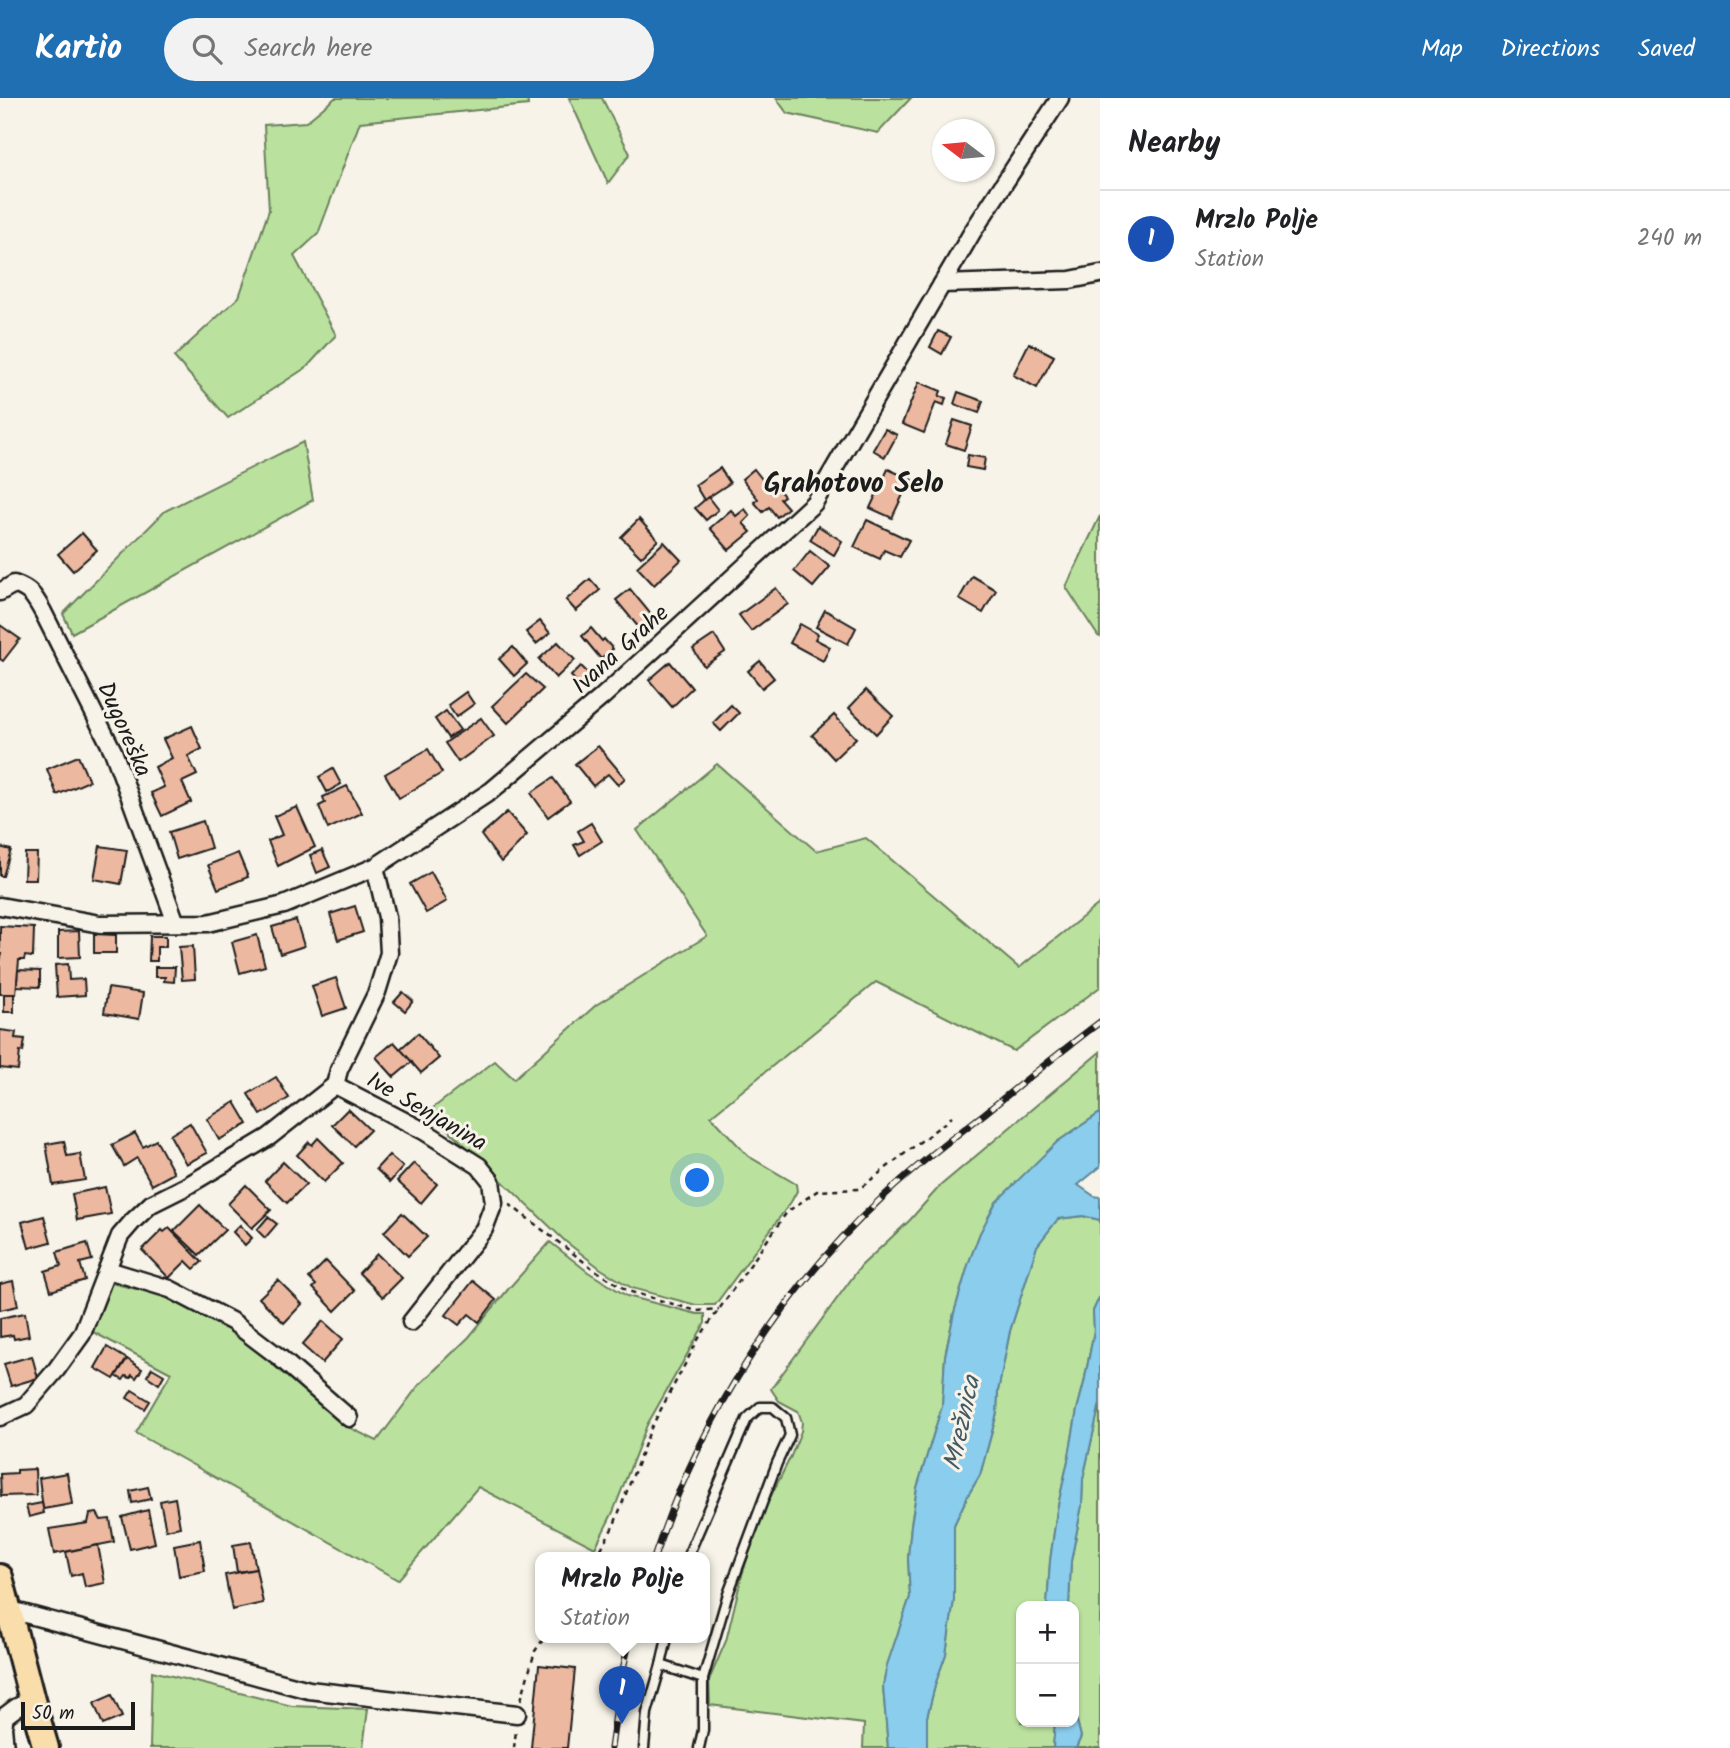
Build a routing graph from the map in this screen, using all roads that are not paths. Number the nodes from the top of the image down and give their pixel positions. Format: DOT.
graph roads {
  1 [pos="1059,98"];
  2 [pos="1100,274"];
  3 [pos="942,284"];
  4 [pos="0,592"];
  5 [pos="375,866"];
  6 [pos="0,906"];
  7 [pos="176,923"];
  8 [pos="335,1085"];
  9 [pos="108,1269"];
  10 [pos="411,1322"];
  11 [pos="0,1417"];
  12 [pos="349,1418"];
  13 [pos="690,1552"];
  14 [pos="0,1577"];
  15 [pos="7,1609"];
  16 [pos="666,1643"];
  17 [pos="661,1665"];
  18 [pos="703,1679"];
  19 [pos="32,1700"];
  20 [pos="517,1714"];
  21 [pos="5,1748"];
  22 [pos="46,1748"];
  23 [pos="644,1748"];
  24 [pos="699,1748"];
  1 -- 3 [label="street, Ivana Grahe"];
  2 -- 3 [label="street"];
  3 -- 5 [label="street, Ivana Grahe"];
  4 -- 7 [label="street, Dugoreška"];
  5 -- 7 [label="street, Ivana Grahe"];
  5 -- 8 [label="street, Ive Senjanina"];
  6 -- 7 [label="street, Ivana Grahe"];
  8 -- 9 [label="street, Ive Senjanina"];
  8 -- 10 [label="street, Ive Senjanina"];
  9 -- 11 [label="street, Ive Senjanina"];
  9 -- 12 [label="street"];
  13 -- 18 [label="lane"];
  14 -- 15 [label="main road"];
  15 -- 19 [label="main road"];
  15 -- 20 [label="street"];
  16 -- 17 [label="lane"];
  17 -- 18 [label="lane"];
  17 -- 23 [label="lane"];
  18 -- 24 [label="lane"];
  19 -- 21 [label="street"];
  19 -- 22 [label="main road"];
}
